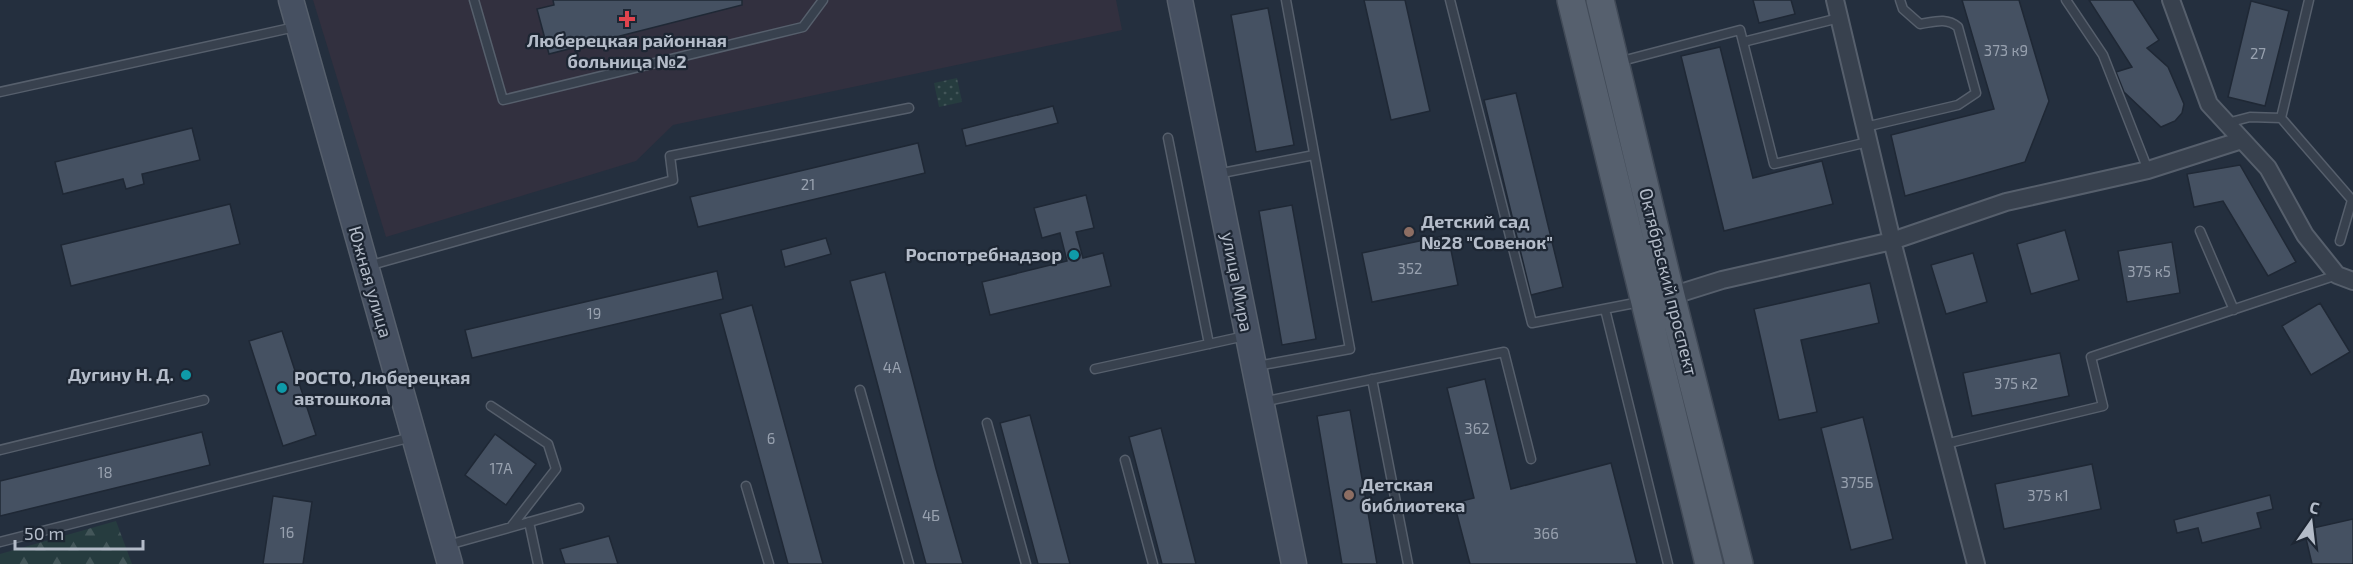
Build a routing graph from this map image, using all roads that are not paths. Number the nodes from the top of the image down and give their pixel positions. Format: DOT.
graph roads {
  1 [pos="291,0"];
  2 [pos="474,0"];
  3 [pos="823,0"];
  4 [pos="1180,0"];
  5 [pos="1286,0"];
  6 [pos="1450,0"];
  7 [pos="1570,0"];
  8 [pos="1600,0"];
  9 [pos="1835,0"];
  10 [pos="1900,0"];
  11 [pos="2066,0"];
  12 [pos="2171,0"];
  13 [pos="2309,0"];
  14 [pos="1839,18"];
  15 [pos="298,26"];
  16 [pos="1743,42"];
  17 [pos="1615,63"];
  18 [pos="0,92"];
  19 [pos="909,108"];
  20 [pos="2281,118"];
  21 [pos="2226,123"];
  22 [pos="1867,134"];
  23 [pos="1168,138"];
  24 [pos="2242,140"];
  25 [pos="1314,155"];
  26 [pos="2148,170"];
  27 [pos="1216,175"];
  28 [pos="2200,231"];
  29 [pos="1892,241"];
  30 [pos="2340,241"];
  31 [pos="364,267"];
  32 [pos="2337,275"];
  33 [pos="2353,281"];
  34 [pos="1671,296"];
  35 [pos="1644,301"];
  36 [pos="1605,309"];
  37 [pos="2234,310"];
  38 [pos="1248,335"];
  39 [pos="1209,344"];
  40 [pos="1254,366"];
  41 [pos="1095,369"];
  42 [pos="1372,379"];
  43 [pos="860,390"];
  44 [pos="204,400"];
  45 [pos="1261,402"];
  46 [pos="491,406"];
  47 [pos="987,423"];
  48 [pos="415,436"];
  49 [pos="1945,444"];
  50 [pos="0,450"];
  51 [pos="1531,459"];
  52 [pos="1125,460"];
  53 [pos="746,486"];
  54 [pos="579,508"];
  55 [pos="529,522"];
  56 [pos="511,527"];
  57 [pos="0,542"];
  58 [pos="447,555"];
  59 [pos="538,564"];
  60 [pos="770,564"];
  61 [pos="909,564"];
  62 [pos="1026,564"];
  63 [pos="1153,564"];
  64 [pos="1294,564"];
  65 [pos="1408,564"];
  66 [pos="1668,564"];
  67 [pos="1709,564"];
  68 [pos="1739,564"];
  69 [pos="1976,564"];
  1 -- 15 [label="street, Южная улица"];
  2 -- 3 [label="lane"];
  4 -- 27 [label="street, улица Мира"];
  5 -- 25 [label="lane"];
  6 -- 36 [label="lane"];
  7 -- 35 [label="main road, Октябрьский проспект"];
  8 -- 17 [label="main road, Октябрьский проспект"];
  9 -- 14 [label="street"];
  10 -- 22 [label="lane"];
  11 -- 26 [label="lane"];
  12 -- 21 [label="street"];
  13 -- 20 [label="lane"];
  14 -- 16 [label="lane"];
  14 -- 22 [label="street"];
  15 -- 18 [label="lane"];
  15 -- 31 [label="street, Южная улица"];
  16 -- 17 [label="lane"];
  16 -- 22 [label="lane"];
  17 -- 34 [label="main road, Октябрьский проспект"];
  19 -- 31 [label="lane"];
  20 -- 21 [label="lane"];
  20 -- 30 [label="lane"];
  21 -- 24 [label="street"];
  22 -- 29 [label="street"];
  23 -- 39 [label="lane"];
  24 -- 26 [label="street"];
  24 -- 32 [label="street"];
  25 -- 27 [label="lane"];
  25 -- 40 [label="lane"];
  26 -- 29 [label="street"];
  27 -- 38 [label="street, улица Мира"];
  28 -- 37 [label="lane"];
  29 -- 34 [label="street"];
  29 -- 49 [label="street"];
  31 -- 48 [label="street, Южная улица"];
  32 -- 33 [label="street"];
  32 -- 37 [label="lane"];
  34 -- 68 [label="main road, Октябрьский проспект"];
  35 -- 36 [label="lane"];
  35 -- 67 [label="main road, Октябрьский проспект"];
  36 -- 66 [label="lane"];
  37 -- 49 [label="lane"];
  38 -- 39 [label="lane"];
  38 -- 40 [label="street, улица Мира"];
  39 -- 41 [label="lane"];
  40 -- 45 [label="street, улица Мира"];
  42 -- 45 [label="lane"];
  42 -- 51 [label="lane"];
  42 -- 65 [label="lane"];
  43 -- 61 [label="lane"];
  44 -- 50 [label="lane"];
  45 -- 64 [label="street, улица Мира"];
  46 -- 56 [label="lane"];
  47 -- 62 [label="lane"];
  48 -- 57 [label="lane"];
  48 -- 58 [label="street, Южная улица"];
  49 -- 69 [label="street"];
  52 -- 63 [label="lane"];
  53 -- 60 [label="lane"];
  54 -- 55 [label="lane"];
  55 -- 56 [label="lane"];
  55 -- 59 [label="lane"];
  56 -- 58 [label="lane"];
}
